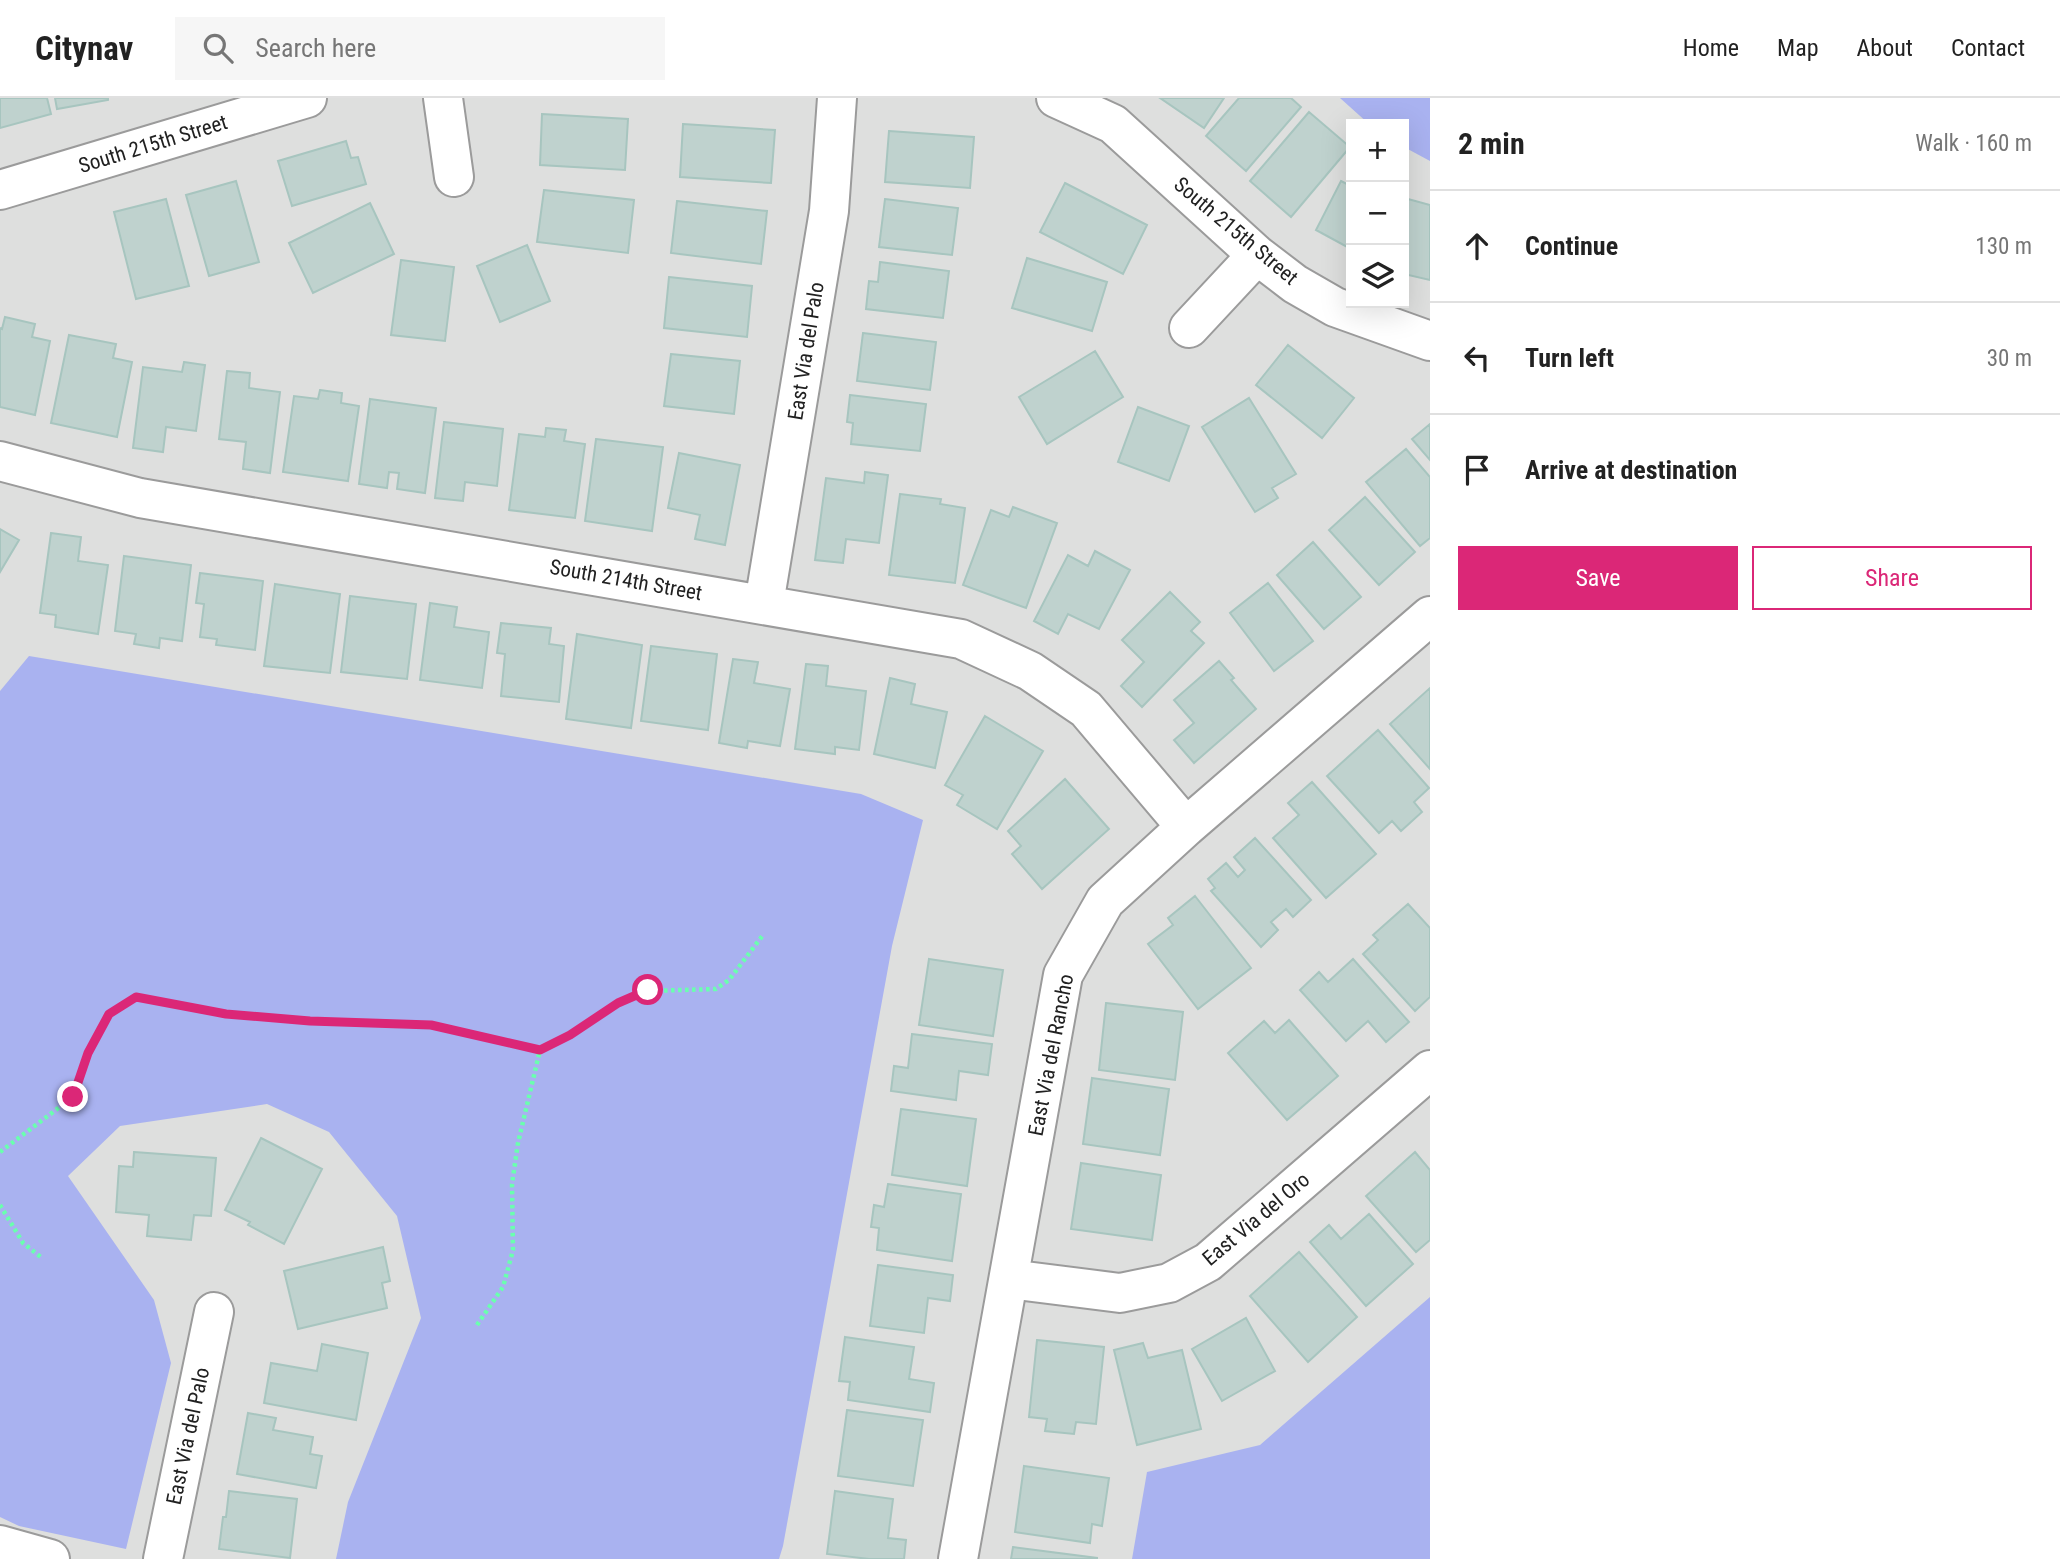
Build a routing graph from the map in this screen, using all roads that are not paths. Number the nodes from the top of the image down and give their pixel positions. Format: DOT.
graph roads {
  1 [pos="307,98"];
  2 [pos="443,98"];
  3 [pos="837,98"];
  4 [pos="1056,98"];
  5 [pos="454,177"];
  6 [pos="0,190"];
  7 [pos="1257,255"];
  8 [pos="1189,328"];
  9 [pos="1430,341"];
  10 [pos="0,461"];
  11 [pos="764,604"];
  12 [pos="1430,616"];
  13 [pos="1186,827"];
  14 [pos="1430,1070"];
  15 [pos="1009,1279"];
  16 [pos="214,1312"];
  17 [pos="0,1545"];
  18 [pos="50,1559"];
  19 [pos="163,1559"];
  20 [pos="958,1559"];
  1 -- 6 [label="street, South 215th Street"];
  2 -- 5 [label="street"];
  3 -- 11 [label="street, East Via del Palo"];
  4 -- 7 [label="street, South 215th Street"];
  7 -- 8 [label="street"];
  7 -- 9 [label="street, South 215th Street"];
  10 -- 11 [label="street, South 214th Street"];
  11 -- 13 [label="street, South 214th Street"];
  12 -- 13 [label="street, East Via del Rancho"];
  13 -- 15 [label="street, East Via del Rancho"];
  14 -- 15 [label="street, East Via del Oro"];
  15 -- 20 [label="street, East Via del Rancho"];
  16 -- 19 [label="street, East Via del Palo"];
  17 -- 18 [label="street"];
}
